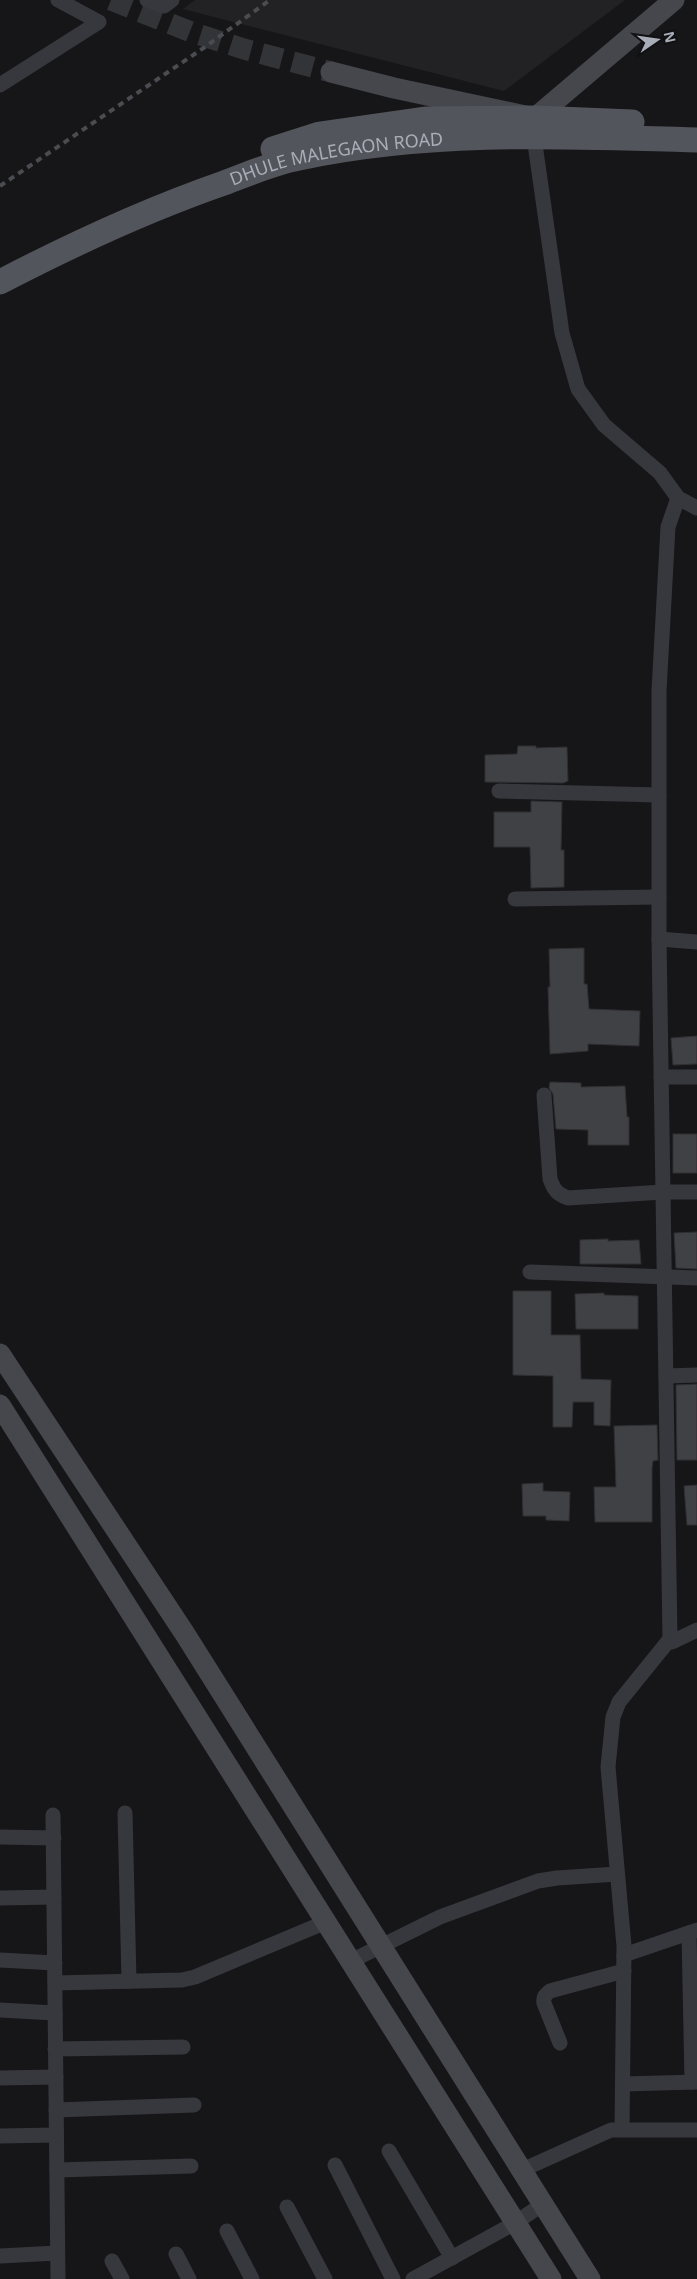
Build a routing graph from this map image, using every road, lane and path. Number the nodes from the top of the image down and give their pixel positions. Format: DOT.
graph roads {
  1 [pos="58,0"];
  2 [pos="147,0"];
  3 [pos="172,0"];
  4 [pos="674,0"];
  5 [pos="331,72"];
  6 [pos="0,85"];
  7 [pos="697,124"];
  8 [pos="535,128"];
  9 [pos="697,140"];
  10 [pos="0,263"];
  11 [pos="0,282"];
  12 [pos="678,498"];
  13 [pos="697,508"];
  14 [pos="499,791"];
  15 [pos="659,795"];
  16 [pos="659,897"];
  17 [pos="515,899"];
  18 [pos="659,939"];
  19 [pos="697,942"];
  20 [pos="661,1076"];
  21 [pos="697,1077"];
  22 [pos="544,1095"];
  23 [pos="662,1192"];
  24 [pos="697,1192"];
  25 [pos="530,1272"];
  26 [pos="664,1278"];
  27 [pos="697,1278"];
  28 [pos="0,1354"];
  29 [pos="697,1375"];
  30 [pos="666,1376"];
  31 [pos="0,1404"];
  32 [pos="63,1450"];
  33 [pos="40,1468"];
  34 [pos="697,1630"];
  35 [pos="670,1639"];
  36 [pos="125,1813"];
  37 [pos="53,1815"];
  38 [pos="0,1837"];
  39 [pos="54,1838"];
  40 [pos="617,1874"];
  41 [pos="54,1897"];
  42 [pos="0,1898"];
  43 [pos="326,1922"];
  44 [pos="693,1932"];
  45 [pos="382,1945"];
  46 [pos="624,1955"];
  47 [pos="0,1960"];
  48 [pos="351,1961"];
  49 [pos="55,1963"];
  50 [pos="624,1971"];
  51 [pos="129,1981"];
  52 [pos="55,1983"];
  53 [pos="694,1992"];
  54 [pos="0,2010"];
  55 [pos="55,2013"];
  56 [pos="560,2043"];
  57 [pos="183,2047"];
  58 [pos="55,2049"];
  59 [pos="56,2077"];
  60 [pos="0,2078"];
  61 [pos="695,2082"];
  62 [pos="623,2084"];
  63 [pos="194,2106"];
  64 [pos="56,2110"];
  65 [pos="622,2129"];
  66 [pos="697,2130"];
  67 [pos="56,2135"];
  68 [pos="0,2136"];
  69 [pos="389,2151"];
  70 [pos="335,2165"];
  71 [pos="190,2166"];
  72 [pos="57,2170"];
  73 [pos="522,2170"];
  74 [pos="543,2204"];
  75 [pos="287,2207"];
  76 [pos="515,2223"];
  77 [pos="227,2231"];
  78 [pos="57,2253"];
  79 [pos="176,2254"];
  80 [pos="0,2256"];
  81 [pos="452,2258"];
  82 [pos="112,2261"];
  83 [pos="440,2272"];
  84 [pos="58,2279"];
  85 [pos="122,2279"];
  86 [pos="189,2279"];
  87 [pos="252,2279"];
  88 [pos="325,2279"];
  89 [pos="393,2279"];
  90 [pos="413,2279"];
  91 [pos="551,2279"];
  92 [pos="590,2279"];
  1 -- 6 [label="street"];
  2 -- 3 [label="street"];
  4 -- 8 [label="street"];
  5 -- 8 [label="street"];
  7 -- 8 [label="main road"];
  8 -- 9 [label="main road, DHULE MALEGAON ROAD"];
  8 -- 10 [label="main road, DHULE MALEGAON ROAD"];
  8 -- 11 [label="main road, DHULE MALEGAON ROAD"];
  8 -- 12 [label="street"];
  12 -- 13 [label="street"];
  12 -- 15 [label="street"];
  14 -- 15 [label="street"];
  15 -- 16 [label="street"];
  16 -- 17 [label="street"];
  16 -- 18 [label="street"];
  18 -- 19 [label="street"];
  18 -- 20 [label="street"];
  20 -- 21 [label="street"];
  20 -- 23 [label="street"];
  22 -- 23 [label="street"];
  23 -- 24 [label="street"];
  23 -- 26 [label="street"];
  25 -- 26 [label="street"];
  26 -- 27 [label="street"];
  26 -- 30 [label="street"];
  28 -- 32 [label="street"];
  29 -- 30 [label="street"];
  30 -- 35 [label="street"];
  31 -- 33 [label="street"];
  32 -- 33 [label="street"];
  32 -- 45 [label="street"];
  33 -- 43 [label="street"];
  34 -- 35 [label="street"];
  35 -- 40 [label="street"];
  36 -- 51 [label="street"];
  37 -- 39 [label="street"];
  38 -- 39 [label="street"];
  39 -- 41 [label="street"];
  40 -- 45 [label="street"];
  40 -- 46 [label="street"];
  41 -- 42 [label="street"];
  41 -- 49 [label="street"];
  43 -- 48 [label="street"];
  43 -- 51 [label="street"];
  44 -- 46 [label="street"];
  44 -- 53 [label="street"];
  45 -- 48 [label="street"];
  45 -- 73 [label="street"];
  46 -- 50 [label="street"];
  47 -- 49 [label="street"];
  48 -- 76 [label="street"];
  49 -- 52 [label="street"];
  50 -- 56 [label="street"];
  50 -- 62 [label="street"];
  51 -- 52 [label="street"];
  52 -- 55 [label="street"];
  53 -- 61 [label="street"];
  54 -- 55 [label="street"];
  55 -- 58 [label="street"];
  57 -- 58 [label="street"];
  58 -- 59 [label="street"];
  59 -- 60 [label="street"];
  59 -- 64 [label="street"];
  61 -- 62 [label="street"];
  62 -- 65 [label="street"];
  63 -- 64 [label="street"];
  64 -- 67 [label="street"];
  65 -- 66 [label="street"];
  65 -- 73 [label="street"];
  67 -- 68 [label="street"];
  67 -- 72 [label="street"];
  69 -- 81 [label="street"];
  70 -- 89 [label="street"];
  71 -- 72 [label="street"];
  72 -- 78 [label="street"];
  73 -- 74 [label="street"];
  74 -- 76 [label="street"];
  74 -- 92 [label="street"];
  75 -- 88 [label="street"];
  76 -- 81 [label="street"];
  76 -- 91 [label="street"];
  77 -- 87 [label="street"];
  78 -- 80 [label="street"];
  78 -- 84 [label="street"];
  79 -- 86 [label="street"];
  81 -- 83 [label="street"];
  82 -- 85 [label="street"];
  83 -- 90 [label="street"];
}
